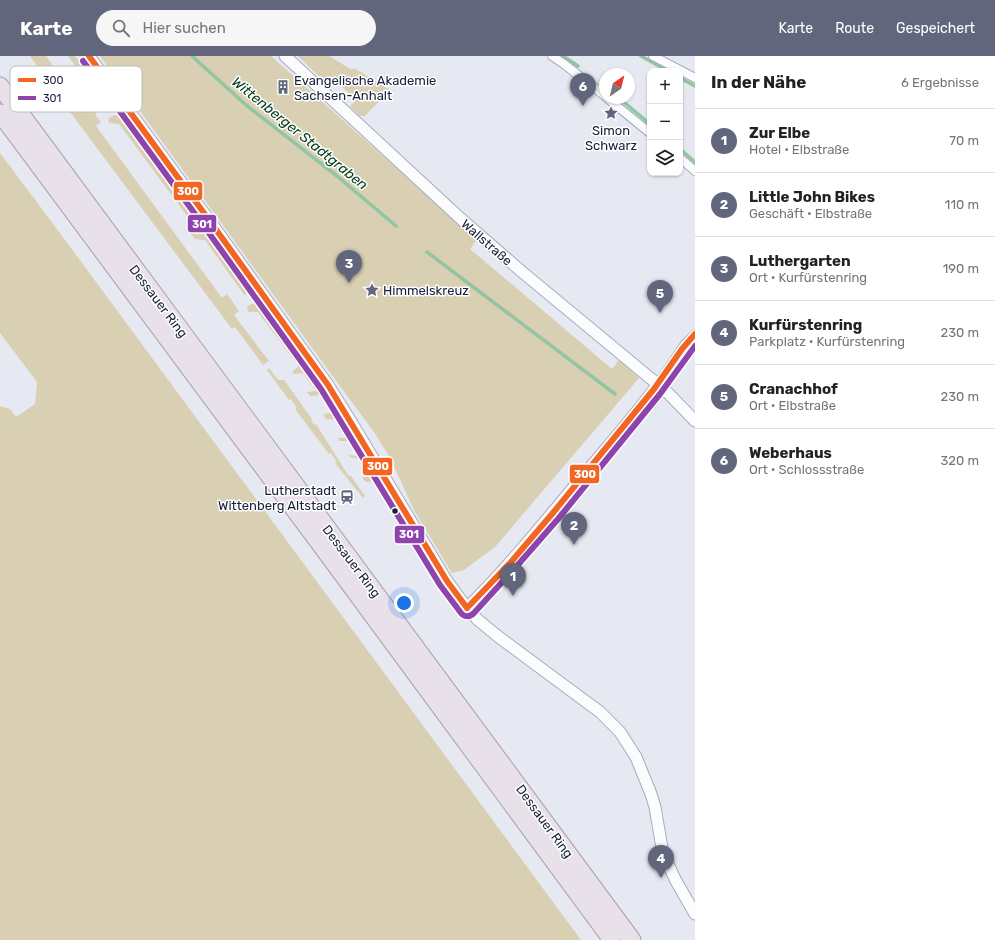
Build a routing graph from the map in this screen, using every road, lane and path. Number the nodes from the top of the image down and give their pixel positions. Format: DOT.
graph roads {
  1 [pos="89,56"];
  2 [pos="285,56"];
  3 [pos="552,56"];
  4 [pos="653,56"];
  5 [pos="96,66"];
  6 [pos="695,78"];
  7 [pos="0,86"];
  8 [pos="599,92"];
  9 [pos="10,100"];
  10 [pos="615,104"];
  11 [pos="19,112"];
  12 [pos="130,112"];
  13 [pos="0,113"];
  14 [pos="647,131"];
  15 [pos="683,161"];
  16 [pos="695,171"];
  17 [pos="695,334"];
  18 [pos="658,384"];
  19 [pos="695,421"];
  20 [pos="467,608"];
  21 [pos="695,914"];
  22 [pos="612,940"];
  23 [pos="632,940"];
  1 -- 5 [label="street"];
  2 -- 18 [label="street, Wallstraße"];
  3 -- 8 [label="street"];
  4 -- 6 [label="street"];
  7 -- 9 [label="main road, Dessauer Ring"];
  10 -- 14 [label="street"];
  11 -- 23 [label="main road, Dessauer Ring"];
  12 -- 20 [label="street"];
  13 -- 22 [label="main road, Dessauer Ring"];
  15 -- 16 [label="street"];
  17 -- 18 [label="street"];
  18 -- 19 [label="street, Wallstraße"];
  18 -- 20 [label="street"];
  20 -- 21 [label="street"];
}
